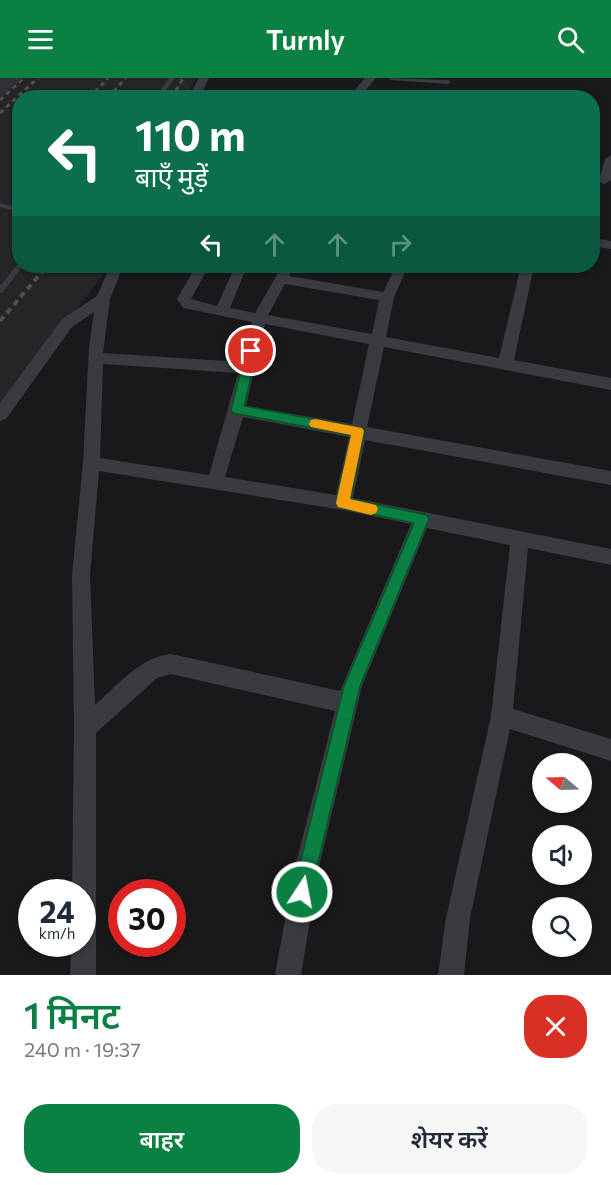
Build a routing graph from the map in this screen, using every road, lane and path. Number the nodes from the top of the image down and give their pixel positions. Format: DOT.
graph roads {
  1 [pos="371,78"];
  2 [pos="391,78"];
  3 [pos="448,82"];
  4 [pos="360,90"];
  5 [pos="611,159"];
  6 [pos="603,179"];
  7 [pos="14,273"];
  8 [pos="113,273"];
  9 [pos="198,273"];
  10 [pos="239,273"];
  11 [pos="283,273"];
  12 [pos="288,273"];
  13 [pos="399,273"];
  14 [pos="526,273"];
  15 [pos="0,291"];
  16 [pos="387,297"];
  17 [pos="103,299"];
  18 [pos="222,310"];
  19 [pos="260,317"];
  20 [pos="377,341"];
  21 [pos="96,358"];
  22 [pos="505,364"];
  23 [pos="247,368"];
  24 [pos="611,384"];
  25 [pos="237,410"];
  26 [pos="0,415"];
  27 [pos="358,431"];
  28 [pos="91,463"];
  29 [pos="611,478"];
  30 [pos="215,482"];
  31 [pos="342,503"];
  32 [pos="422,519"];
  33 [pos="520,539"];
  34 [pos="611,557"];
  35 [pos="347,703"];
  36 [pos="502,716"];
  37 [pos="85,728"];
  38 [pos="611,750"];
  39 [pos="83,975"];
  40 [pos="288,975"];
  41 [pos="451,975"];
  1 -- 4 [label="street"];
  2 -- 3 [label="lane"];
  5 -- 6 [label="street"];
  7 -- 15 [label="lane"];
  8 -- 17 [label="street"];
  9 -- 18 [label="street"];
  10 -- 18 [label="street"];
  11 -- 19 [label="street"];
  12 -- 16 [label="street"];
  13 -- 16 [label="street"];
  14 -- 22 [label="street"];
  16 -- 20 [label="street"];
  17 -- 21 [label="street"];
  17 -- 26 [label="street"];
  18 -- 19 [label="street"];
  19 -- 20 [label="street"];
  19 -- 23 [label="street"];
  20 -- 22 [label="street"];
  20 -- 27 [label="street"];
  21 -- 23 [label="street"];
  21 -- 28 [label="street"];
  22 -- 24 [label="street"];
  23 -- 25 [label="street"];
  25 -- 27 [label="street"];
  25 -- 30 [label="street"];
  27 -- 29 [label="street"];
  27 -- 31 [label="street"];
  28 -- 30 [label="street"];
  28 -- 37 [label="street"];
  30 -- 31 [label="street"];
  31 -- 32 [label="street"];
  32 -- 33 [label="street"];
  32 -- 35 [label="street"];
  33 -- 34 [label="street"];
  33 -- 36 [label="street"];
  35 -- 37 [label="street"];
  35 -- 40 [label="street"];
  36 -- 38 [label="street"];
  36 -- 41 [label="street"];
  37 -- 39 [label="street"];
}
